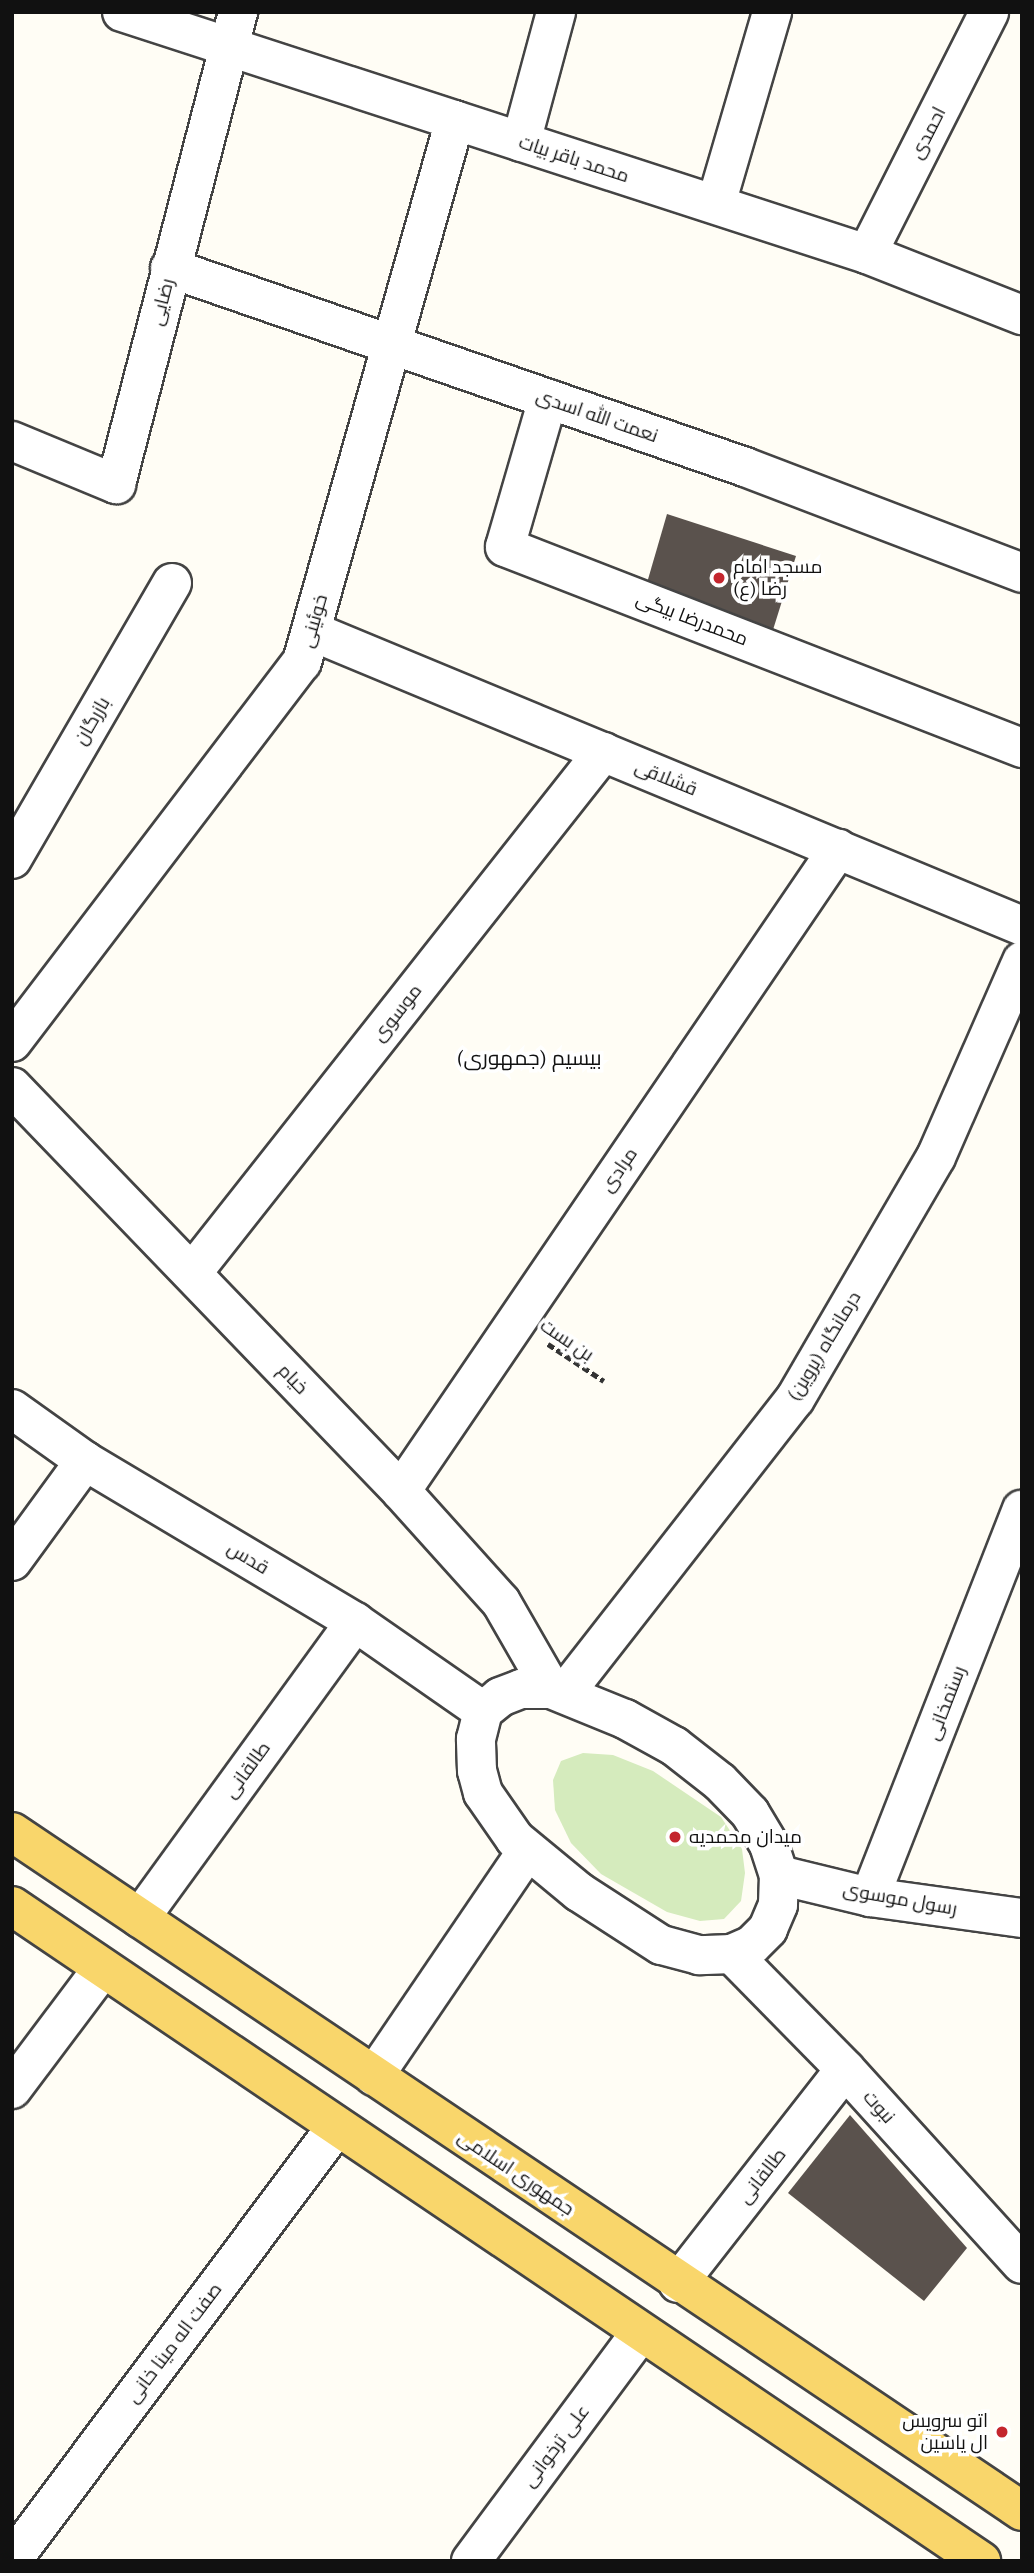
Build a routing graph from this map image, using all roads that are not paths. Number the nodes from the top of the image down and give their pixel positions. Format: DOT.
graph roads {
  1 [pos="122,12"];
  2 [pos="556,12"];
  3 [pos="772,12"];
  4 [pos="989,12"];
  5 [pos="232,29"];
  6 [pos="455,120"];
  7 [pos="521,142"];
  8 [pos="716,204"];
  9 [pos="867,254"];
  10 [pos="170,268"];
  11 [pos="1022,314"];
  12 [pos="392,345"];
  13 [pos="548,399"];
  14 [pos="12,441"];
  15 [pos="1022,572"];
  16 [pos="172,583"];
  17 [pos="311,631"];
  18 [pos="1022,748"];
  19 [pos="603,752"];
  20 [pos="838,849"];
  21 [pos="12,859"];
  22 [pos="1022,926"];
  23 [pos="1022,961"];
  24 [pos="12,1042"];
  25 [pos="12,1087"];
  26 [pos="192,1273"];
  27 [pos="12,1409"];
  28 [pos="85,1461"];
  29 [pos="401,1491"];
  30 [pos="1022,1510"];
  31 [pos="12,1561"];
  32 [pos="355,1622"];
  33 [pos="558,1691"];
  34 [pos="483,1711"];
  35 [pos="12,1832"];
  36 [pos="527,1851"];
  37 [pos="779,1875"];
  38 [pos="870,1897"];
  39 [pos="12,1906"];
  40 [pos="140,1918"];
  41 [pos="1022,1918"];
  42 [pos="732,1954"];
  43 [pos="103,1968"];
  44 [pos="845,2069"];
  45 [pos="374,2076"];
  46 [pos="12,2089"];
  47 [pos="337,2126"];
  48 [pos="1022,2264"];
  49 [pos="678,2283"];
  50 [pos="641,2332"];
  51 [pos="1022,2511"];
  52 [pos="962,2556"];
  53 [pos="12,2560"];
  54 [pos="471,2561"];
  1 -- 5 [label="street, محمد باقر بیات"];
  2 -- 7 [label="street"];
  3 -- 8 [label="street"];
  4 -- 9 [label="street, احمدی"];
  5 -- 6 [label="street, محمد باقر بیات"];
  5 -- 10 [label="street, رضایی"];
  6 -- 7 [label="street, محمد باقر بیات"];
  6 -- 12 [label="street, خوئینی"];
  7 -- 8 [label="street, محمد باقر بیات"];
  8 -- 9 [label="street, محمد باقر بیات"];
  9 -- 11 [label="street, محمد باقر بیات"];
  10 -- 12 [label="street, نعمت الله اسدی"];
  10 -- 14 [label="street, رضایی"];
  12 -- 13 [label="street, نعمت الله اسدی"];
  12 -- 17 [label="street, خوئینی"];
  13 -- 15 [label="street, نعمت الله اسدی"];
  13 -- 18 [label="street, محمدرضا بیگی"];
  16 -- 21 [label="street, بازرگان"];
  17 -- 19 [label="street, قشلاقی"];
  17 -- 24 [label="street, خوئینی"];
  19 -- 20 [label="street, قشلاقی"];
  19 -- 26 [label="street, موسوی"];
  20 -- 22 [label="street, قشلاقی"];
  20 -- 29 [label="street, مرادی"];
  23 -- 33 [label="street, درمانگاه (پروین)"];
  25 -- 26 [label="street, خیام"];
  26 -- 29 [label="street, خیام"];
  27 -- 28 [label="street, قدس"];
  28 -- 31 [label="street"];
  28 -- 32 [label="street, قدس"];
  29 -- 33 [label="street, خیام"];
  30 -- 38 [label="street, رستمخانی"];
  32 -- 34 [label="street, قدس"];
  32 -- 40 [label="street, طالقانی"];
  33 -- 34 [label="street"];
  33 -- 37 [label="street"];
  34 -- 36 [label="street"];
  35 -- 40 [label="main road, جمهوری اسلامی"];
  36 -- 42 [label="street"];
  36 -- 45 [label="street"];
  37 -- 38 [label="street, رسول موسوی"];
  37 -- 42 [label="street"];
  38 -- 41 [label="street, رسول موسوی"];
  39 -- 43 [label="main road"];
  40 -- 45 [label="main road, جمهوری اسلامی"];
  42 -- 44 [label="street, نبوت"];
  43 -- 46 [label="street"];
  43 -- 47 [label="main road"];
  44 -- 48 [label="street, نبوت"];
  44 -- 49 [label="street, طالقانی"];
  45 -- 49 [label="main road, جمهوری اسلامی"];
  47 -- 50 [label="main road"];
  47 -- 53 [label="street, صفت اله مینا خانی"];
  49 -- 51 [label="main road, جمهوری اسلامی"];
  50 -- 52 [label="main road"];
  50 -- 54 [label="street, علی ترخوانی"];
}
